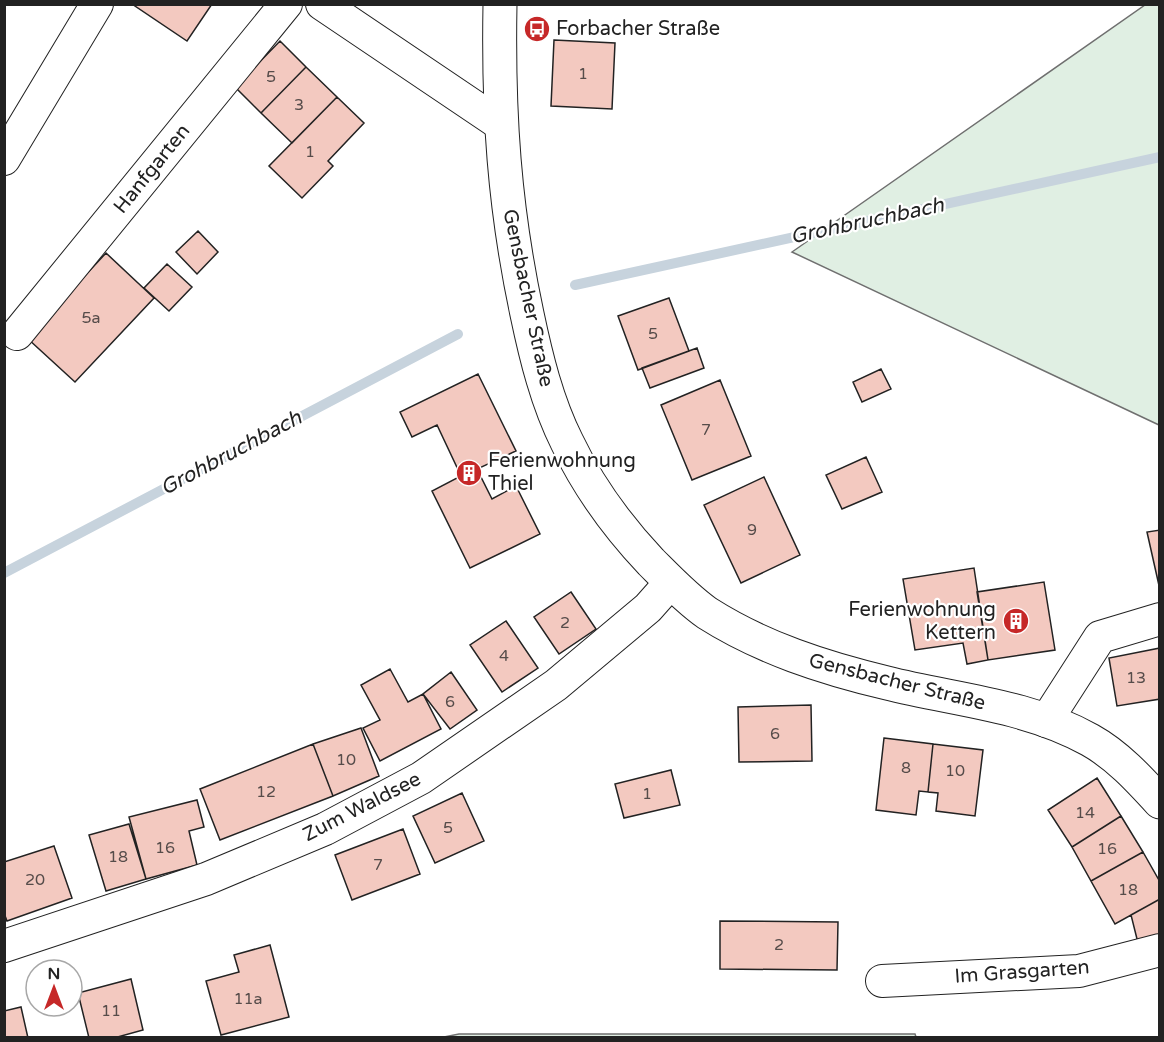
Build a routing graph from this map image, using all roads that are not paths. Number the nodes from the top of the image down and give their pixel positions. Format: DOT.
graph roads {
  1 [pos="97,4"];
  2 [pos="286,4"];
  3 [pos="322,4"];
  4 [pos="500,4"];
  5 [pos="500,124"];
  6 [pos="4,159"];
  7 [pos="17,334"];
  8 [pos="671,582"];
  9 [pos="1160,620"];
  10 [pos="1046,721"];
  11 [pos="1160,802"];
  12 [pos="4,946"];
  13 [pos="1160,950"];
  14 [pos="882,981"];
  1 -- 6 [label="street"];
  2 -- 7 [label="street, Hanfgarten"];
  3 -- 5 [label="street"];
  4 -- 5 [label="main road, Gensbacher Straße"];
  5 -- 8 [label="main road, Gensbacher Straße"];
  8 -- 10 [label="main road, Gensbacher Straße"];
  8 -- 12 [label="street, Zum Waldsee"];
  9 -- 10 [label="street"];
  10 -- 11 [label="main road, Gensbacher Straße"];
  13 -- 14 [label="street, Im Grasgarten"];
}
